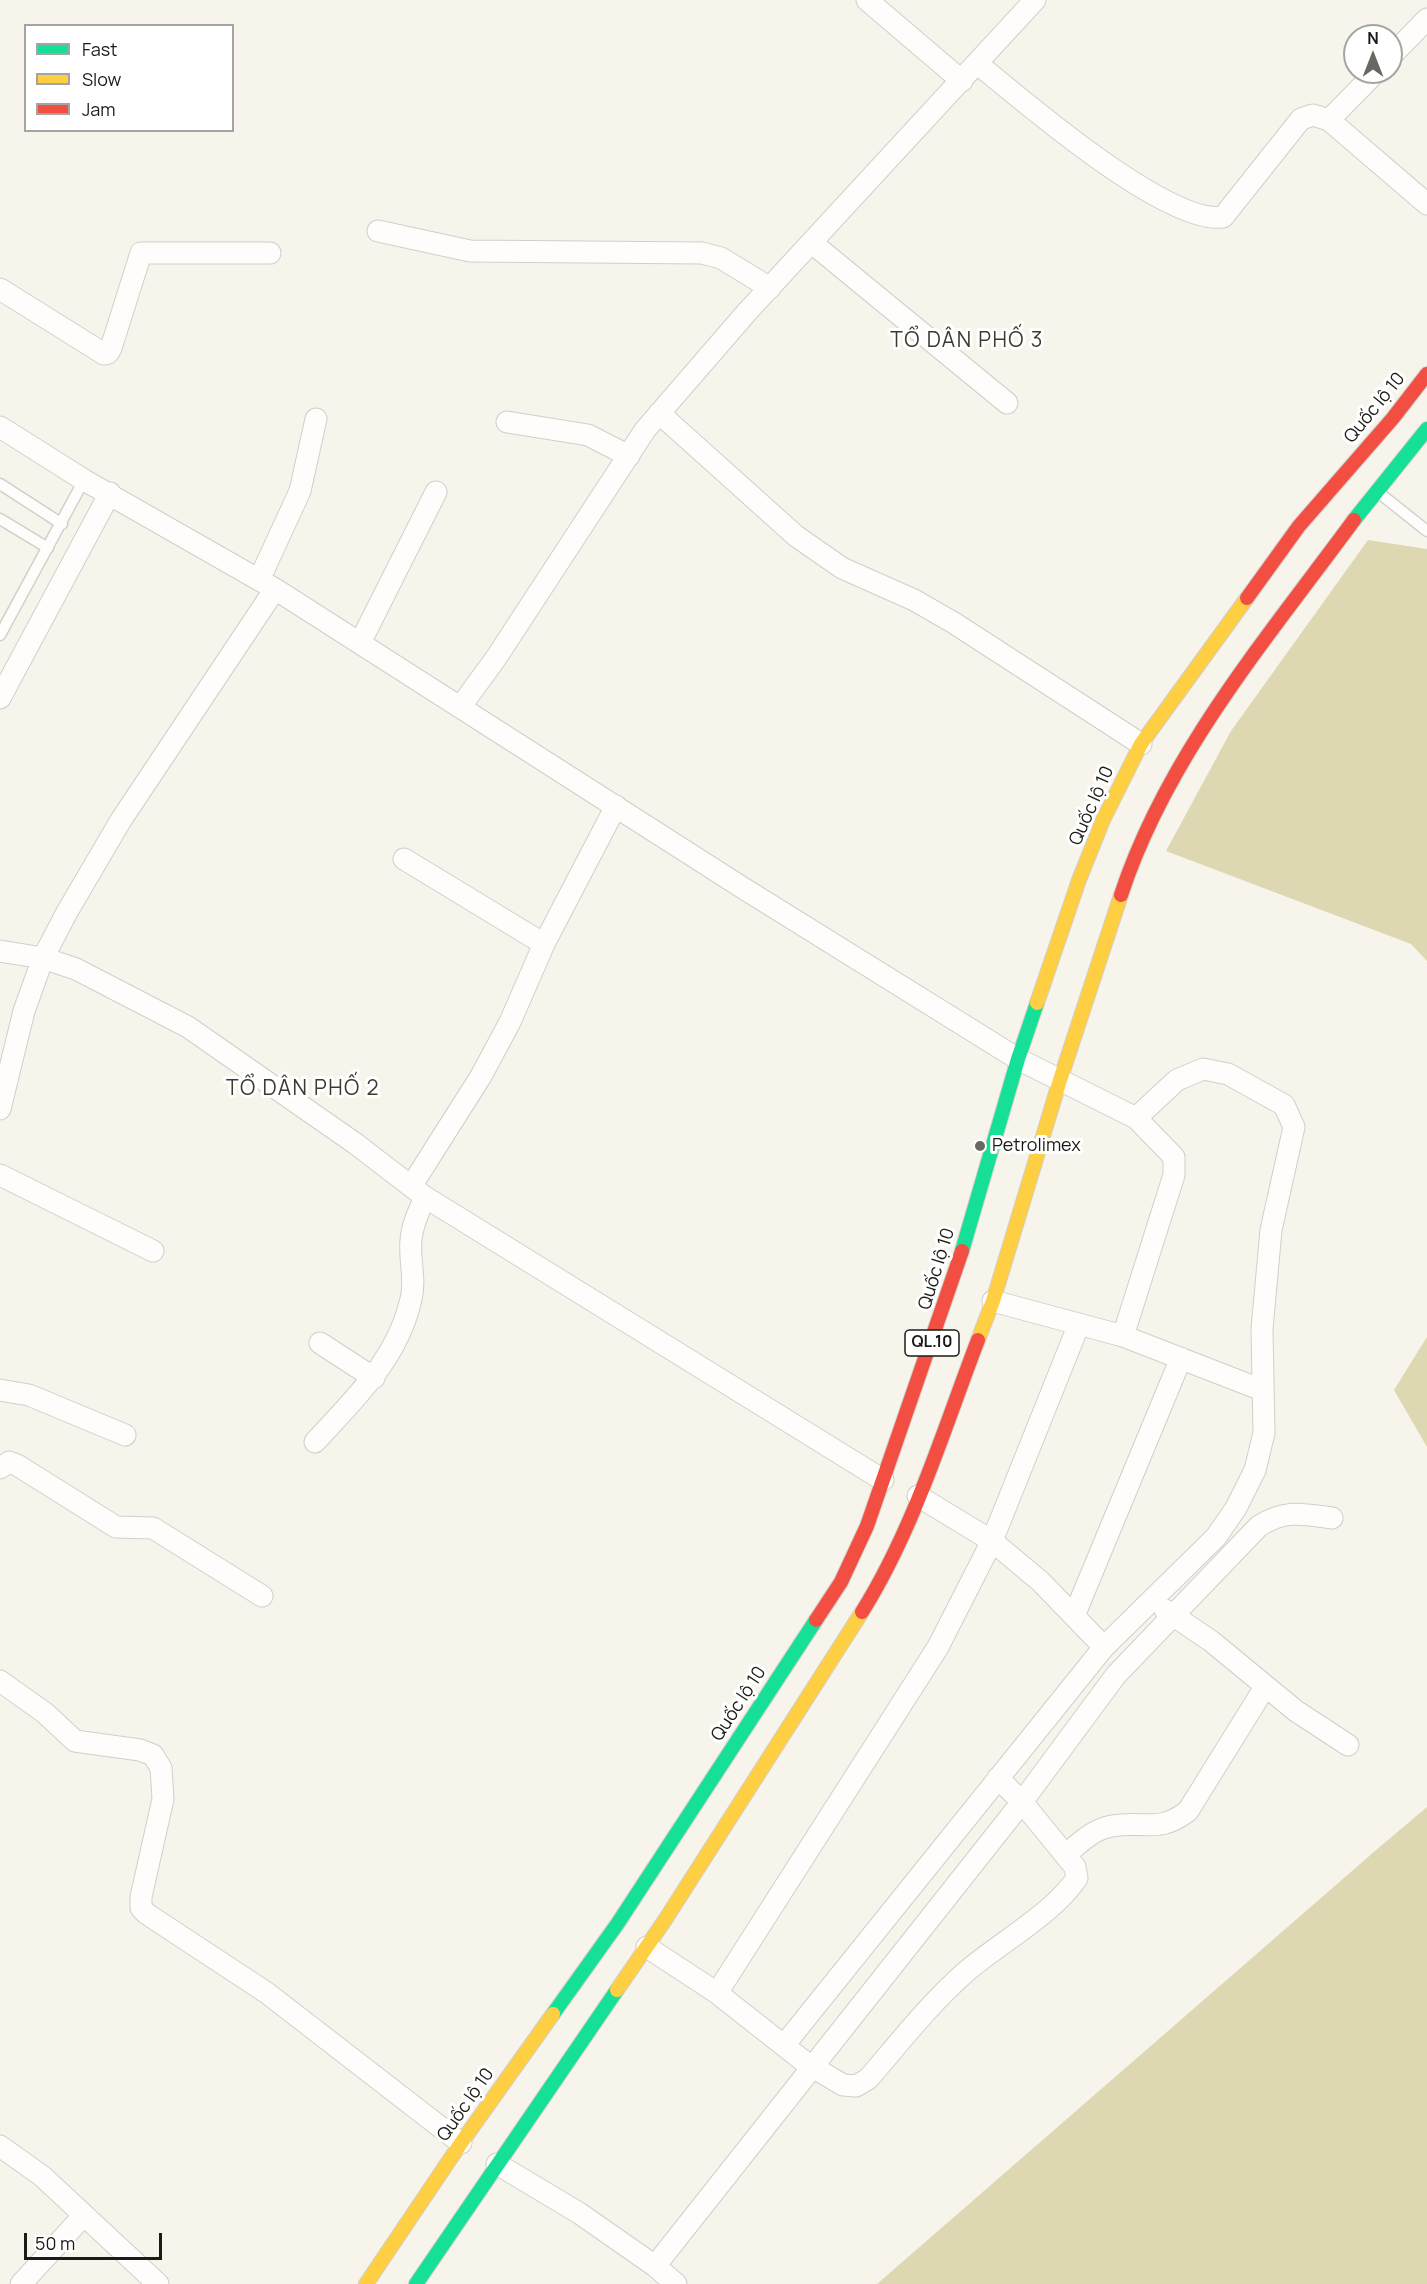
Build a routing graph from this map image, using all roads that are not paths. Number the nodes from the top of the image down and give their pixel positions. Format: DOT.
graph roads {
  1 [pos="867,0"];
  2 [pos="1035,0"];
  3 [pos="1427,19"];
  4 [pos="1403,44"];
  5 [pos="978,64"];
  6 [pos="962,81"];
  7 [pos="1364,84"];
  8 [pos="1329,120"];
  9 [pos="1427,204"];
  10 [pos="378,231"];
  11 [pos="812,243"];
  12 [pos="270,253"];
  13 [pos="770,288"];
  14 [pos="0,289"];
  15 [pos="1427,374"];
  16 [pos="1006,403"];
  17 [pos="659,413"];
  18 [pos="316,419"];
  19 [pos="507,422"];
  20 [pos="0,427"];
  21 [pos="1427,429"];
  22 [pos="629,456"];
  23 [pos="84,480"];
  24 [pos="0,484"];
  25 [pos="1371,487"];
  26 [pos="436,492"];
  27 [pos="110,493"];
  28 [pos="0,519"];
  29 [pos="62,524"];
  30 [pos="1427,531"];
  31 [pos="48,548"];
  32 [pos="267,584"];
  33 [pos="0,635"];
  34 [pos="360,643"];
  35 [pos="0,698"];
  36 [pos="461,706"];
  37 [pos="1141,744"];
  38 [pos="616,806"];
  39 [pos="404,859"];
  40 [pos="544,944"];
  41 [pos="0,951"];
  42 [pos="43,958"];
  43 [pos="1018,1059"];
  44 [pos="1060,1080"];
  45 [pos="0,1109"];
  46 [pos="1136,1118"];
  47 [pos="0,1175"];
  48 [pos="419,1191"];
  49 [pos="153,1251"];
  50 [pos="993,1301"];
  51 [pos="1079,1324"];
  52 [pos="1124,1336"];
  53 [pos="320,1343"];
  54 [pos="1181,1358"];
  55 [pos="374,1378"];
  56 [pos="0,1390"];
  57 [pos="1262,1390"];
  58 [pos="125,1435"];
  59 [pos="315,1442"];
  60 [pos="0,1468"];
  61 [pos="883,1480"];
  62 [pos="918,1496"];
  63 [pos="1332,1518"];
  64 [pos="992,1541"];
  65 [pos="262,1596"];
  66 [pos="1163,1609"];
  67 [pos="1074,1616"];
  68 [pos="1104,1647"];
  69 [pos="0,1681"];
  70 [pos="1265,1687"];
  71 [pos="1076,1704"];
  72 [pos="1348,1745"];
  73 [pos="1010,1790"];
  74 [pos="1065,1855"];
  75 [pos="647,1947"];
  76 [pos="717,1993"];
  77 [pos="799,2056"];
  78 [pos="461,2143"];
  79 [pos="0,2146"];
  80 [pos="497,2164"];
  81 [pos="87,2217"];
  82 [pos="655,2266"];
  83 [pos="21,2284"];
  84 [pos="158,2284"];
  85 [pos="366,2284"];
  86 [pos="416,2284"];
  87 [pos="676,2284"];
  1 -- 6 [label="street"];
  2 -- 5 [label="street"];
  3 -- 4 [label="street"];
  5 -- 6 [label="street"];
  5 -- 8 [label="street"];
  6 -- 11 [label="street"];
  7 -- 8 [label="street"];
  8 -- 9 [label="street"];
  10 -- 13 [label="street"];
  11 -- 13 [label="street"];
  11 -- 16 [label="street"];
  12 -- 14 [label="street"];
  13 -- 17 [label="street"];
  15 -- 37 [label="highway, Quốc lộ 10 / QL.10"];
  17 -- 22 [label="street"];
  17 -- 37 [label="street"];
  18 -- 32 [label="street"];
  19 -- 22 [label="street"];
  20 -- 23 [label="street"];
  21 -- 25 [label="highway, QL.10"];
  22 -- 36 [label="street"];
  23 -- 27 [label="street"];
  23 -- 29 [label="lane"];
  24 -- 29 [label="lane"];
  25 -- 30 [label="lane"];
  25 -- 44 [label="highway, QL.10"];
  26 -- 34 [label="street"];
  27 -- 32 [label="street"];
  27 -- 35 [label="street"];
  28 -- 31 [label="lane"];
  29 -- 31 [label="lane"];
  31 -- 33 [label="lane"];
  32 -- 34 [label="street"];
  32 -- 42 [label="street"];
  34 -- 36 [label="street"];
  36 -- 38 [label="street"];
  37 -- 43 [label="highway, Quốc lộ 10 / QL.10"];
  38 -- 40 [label="street"];
  38 -- 43 [label="street"];
  39 -- 40 [label="street"];
  40 -- 48 [label="street"];
  41 -- 42 [label="street"];
  42 -- 45 [label="street"];
  42 -- 48 [label="street"];
  43 -- 44 [label="street"];
  43 -- 61 [label="highway, Quốc lộ 10 / QL.10"];
  44 -- 46 [label="street"];
  44 -- 50 [label="highway, QL.10"];
  46 -- 52 [label="street"];
  46 -- 57 [label="street"];
  47 -- 49 [label="street"];
  48 -- 55 [label="street"];
  48 -- 61 [label="street"];
  50 -- 51 [label="street"];
  50 -- 62 [label="highway, QL.10"];
  51 -- 52 [label="street"];
  51 -- 64 [label="street"];
  52 -- 54 [label="street"];
  53 -- 55 [label="street"];
  54 -- 57 [label="street"];
  54 -- 67 [label="street"];
  55 -- 59 [label="street"];
  56 -- 58 [label="street"];
  57 -- 66 [label="street"];
  60 -- 65 [label="street"];
  61 -- 78 [label="highway, Quốc lộ 10 / QL.10"];
  62 -- 64 [label="street"];
  62 -- 75 [label="highway, QL.10"];
  63 -- 66 [label="street"];
  64 -- 67 [label="street"];
  64 -- 76 [label="street"];
  66 -- 68 [label="street"];
  66 -- 70 [label="street"];
  66 -- 71 [label="street"];
  67 -- 68 [label="street"];
  68 -- 71 [label="street"];
  69 -- 78 [label="street"];
  70 -- 72 [label="street"];
  70 -- 74 [label="street"];
  71 -- 73 [label="street"];
  71 -- 73 [label="street"];
  73 -- 74 [label="street"];
  73 -- 77 [label="street"];
  73 -- 77 [label="street"];
  74 -- 77 [label="street"];
  75 -- 76 [label="street"];
  75 -- 80 [label="highway, QL.10"];
  76 -- 77 [label="street"];
  77 -- 82 [label="street"];
  78 -- 85 [label="highway, Quốc lộ 10 / QL.10"];
  79 -- 81 [label="street"];
  80 -- 82 [label="street"];
  80 -- 86 [label="highway, QL.10"];
  81 -- 83 [label="street"];
  81 -- 84 [label="street"];
  82 -- 87 [label="street"];
}
